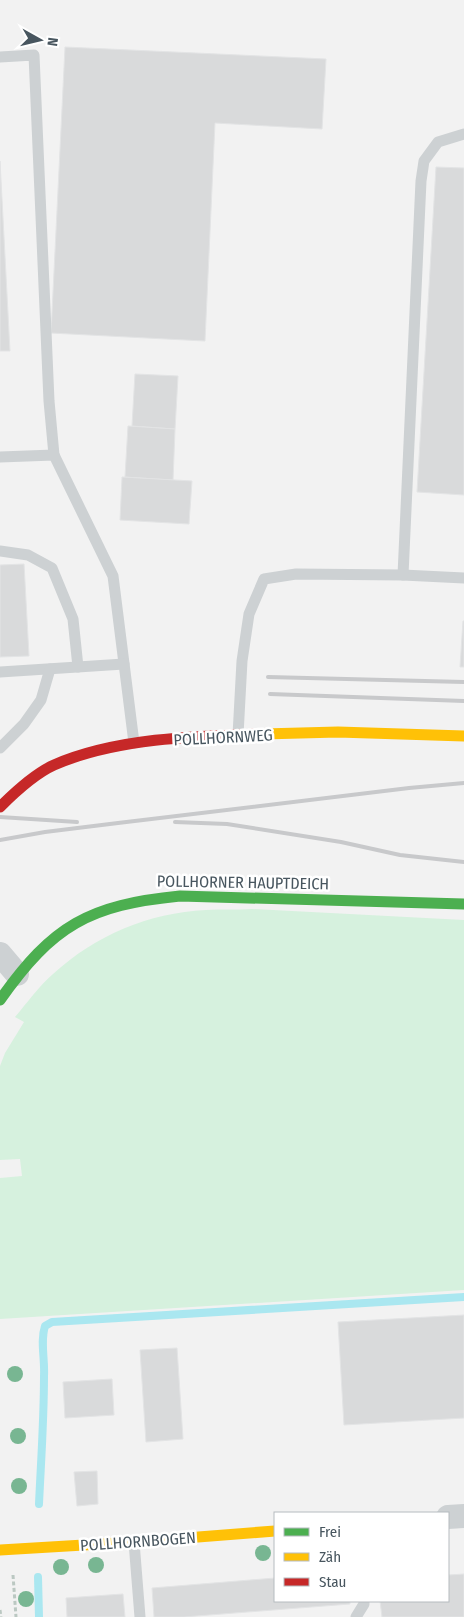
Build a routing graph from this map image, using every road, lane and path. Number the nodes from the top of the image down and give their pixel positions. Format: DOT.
graph roads {
  1 [pos="0,57"];
  2 [pos="464,134"];
  3 [pos="54,455"];
  4 [pos="0,457"];
  5 [pos="0,551"];
  6 [pos="402,575"];
  7 [pos="464,578"];
  8 [pos="124,664"];
  9 [pos="78,667"];
  10 [pos="50,669"];
  11 [pos="0,672"];
  12 [pos="238,735"];
  13 [pos="464,736"];
  14 [pos="134,743"];
  15 [pos="0,748"];
  16 [pos="0,807"];
  17 [pos="464,904"];
  18 [pos="0,954"];
  19 [pos="17,974"];
  20 [pos="0,1000"];
  21 [pos="464,1516"];
  22 [pos="449,1518"];
  23 [pos="274,1530"];
  24 [pos="134,1542"];
  25 [pos="5,1549"];
  26 [pos="364,1602"];
  27 [pos="0,1610"];
  28 [pos="1,1617"];
  29 [pos="16,1617"];
  30 [pos="140,1617"];
  31 [pos="356,1617"];
  1 -- 3 [label="lane"];
  2 -- 6 [label="lane"];
  3 -- 4 [label="lane"];
  3 -- 8 [label="lane"];
  5 -- 9 [label="lane"];
  6 -- 7 [label="lane"];
  6 -- 12 [label="lane"];
  8 -- 9 [label="lane"];
  8 -- 14 [label="lane"];
  9 -- 10 [label="lane"];
  10 -- 11 [label="lane"];
  10 -- 15 [label="lane"];
  12 -- 13 [label="street, POLLHORNWEG"];
  12 -- 14 [label="street, POLLHORNWEG"];
  14 -- 16 [label="street, POLLHORNWEG"];
  17 -- 19 [label="street, POLLHORNER HAUPTDEICH"];
  18 -- 19 [label="street"];
  19 -- 20 [label="street"];
  21 -- 22 [label="street"];
  23 -- 24 [label="street, POLLHORNBOGEN"];
  24 -- 25 [label="street, POLLHORNBOGEN"];
  24 -- 30 [label="lane"];
  25 -- 29 [label="path"];
  26 -- 31 [label="lane"];
  27 -- 28 [label="path"];
}
